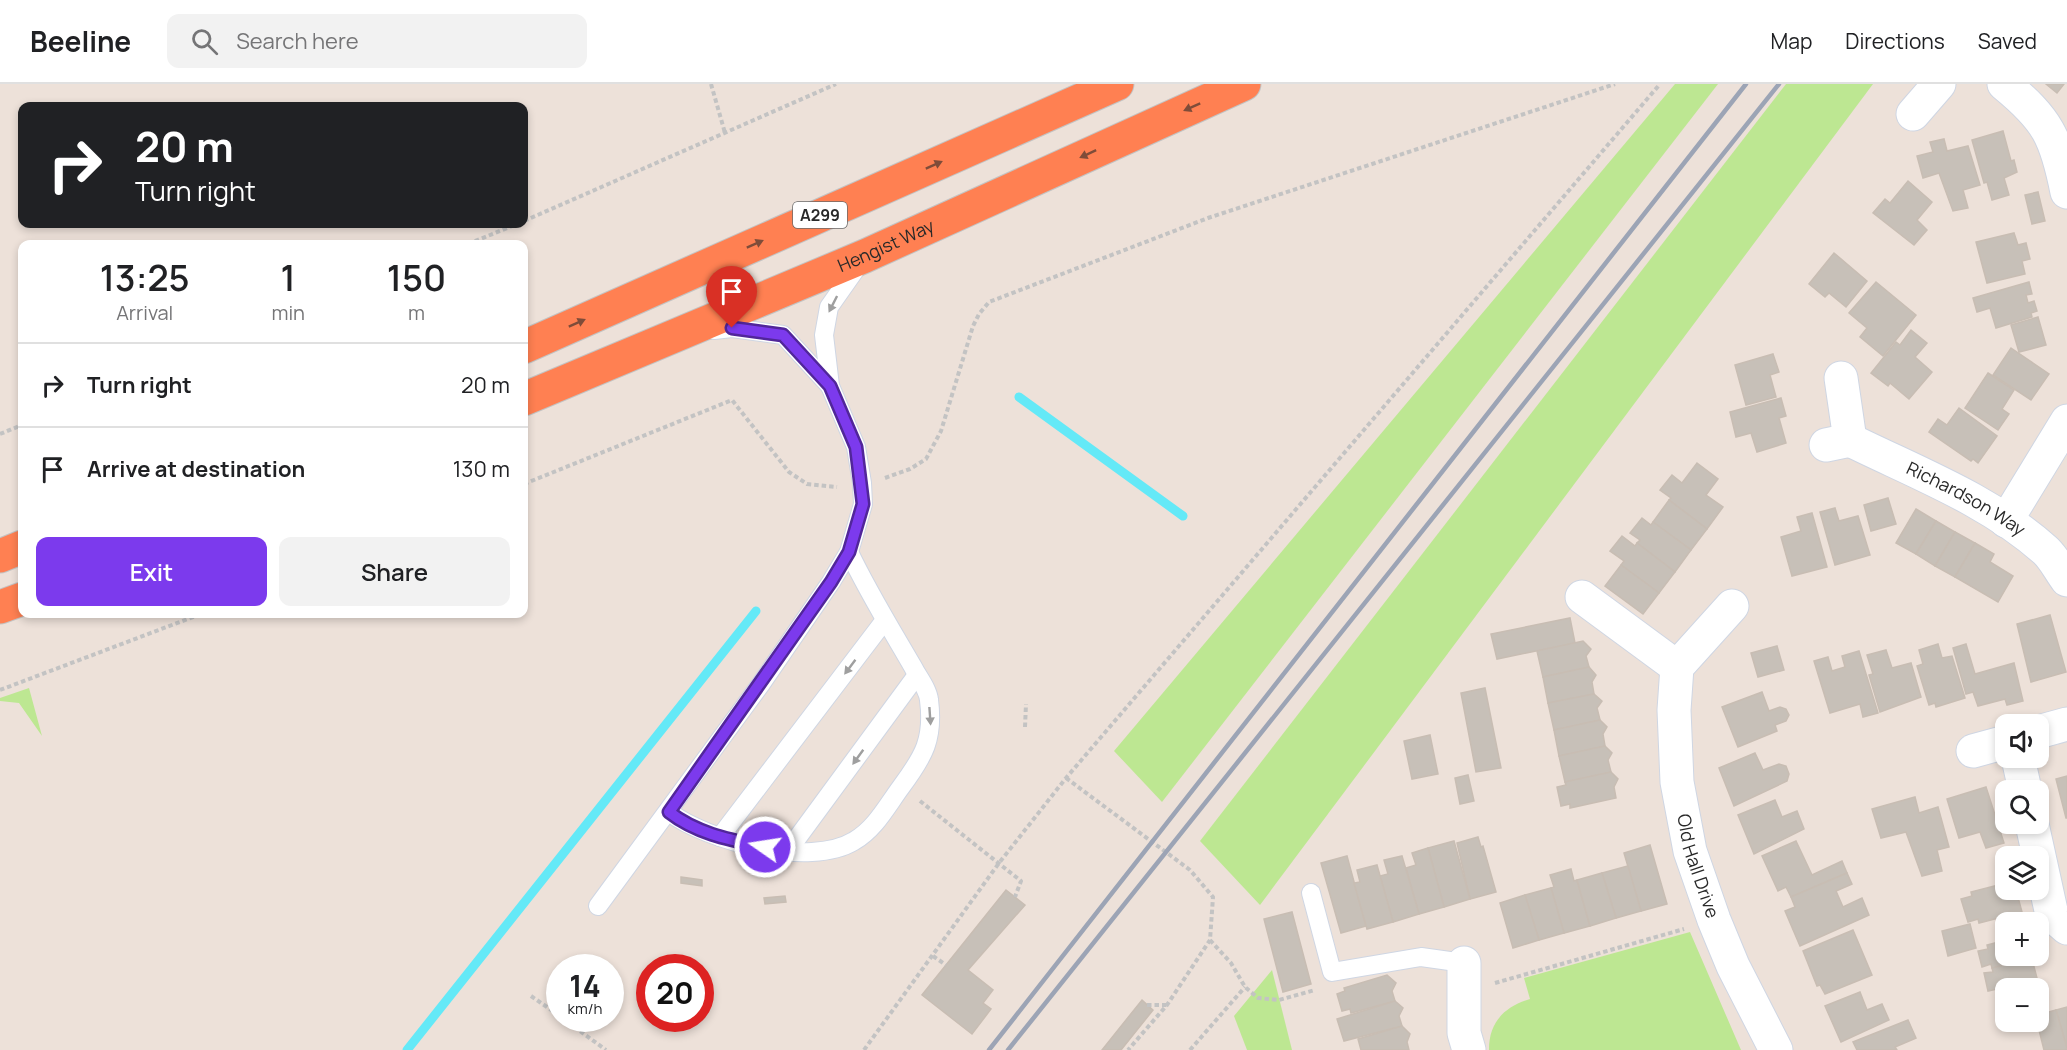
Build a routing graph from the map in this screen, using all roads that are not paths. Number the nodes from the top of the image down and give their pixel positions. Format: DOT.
graph roads {
  1 [pos="1117,84"];
  2 [pos="1244,84"];
  3 [pos="1940,84"];
  4 [pos="2004,84"];
  5 [pos="1913,114"];
  6 [pos="2067,192"];
  7 [pos="865,256"];
  8 [pos="669,338"];
  9 [pos="528,344"];
  10 [pos="1841,378"];
  11 [pos="830,386"];
  12 [pos="528,397"];
  13 [pos="2067,421"];
  14 [pos="2006,521"];
  15 [pos="18,548"];
  16 [pos="849,552"];
  17 [pos="0,555"];
  18 [pos="2067,580"];
  19 [pos="1582,597"];
  20 [pos="18,600"];
  21 [pos="1732,606"];
  22 [pos="0,607"];
  23 [pos="885,620"];
  24 [pos="1677,667"];
  25 [pos="917,675"];
  26 [pos="2067,724"];
  27 [pos="2049,729"];
  28 [pos="1995,745"];
  29 [pos="1972,751"];
  30 [pos="669,812"];
  31 [pos="2034,834"];
  32 [pos="720,837"];
  33 [pos="787,852"];
  34 [pos="1311,893"];
  35 [pos="598,906"];
  36 [pos="2067,928"];
  37 [pos="1464,978"];
  38 [pos="1469,1050"];
  39 [pos="1776,1050"];
  9 -- 1 [label="highway, A299, one-way"];
  2 -- 7 [label="highway, Hengist Way, one-way"];
  3 -- 5 [label="street"];
  4 -- 6 [label="street"];
  7 -- 8 [label="highway, Hengist Way"];
  7 -- 11 [label="lane, one-way"];
  8 -- 11 [label="lane"];
  8 -- 12 [label="highway, Hengist Way"];
  10 -- 14 [label="street, Richardson Way"];
  11 -- 16 [label="lane"];
  13 -- 14 [label="street"];
  14 -- 18 [label="street, Richardson Way"];
  15 -- 17 [label="highway"];
  16 -- 23 [label="lane"];
  16 -- 30 [label="lane"];
  19 -- 24 [label="street"];
  20 -- 22 [label="highway"];
  21 -- 24 [label="street"];
  23 -- 25 [label="lane"];
  23 -- 32 [label="lane, one-way"];
  24 -- 39 [label="street, Old Hall Drive"];
  25 -- 33 [label="lane, one-way"];
  25 -- 33 [label="lane, one-way"];
  26 -- 27 [label="street"];
  28 -- 29 [label="street"];
  30 -- 32 [label="lane"];
  30 -- 35 [label="lane"];
  31 -- 36 [label="street"];
  32 -- 33 [label="lane"];
  34 -- 37 [label="lane"];
  37 -- 38 [label="street"];
}
